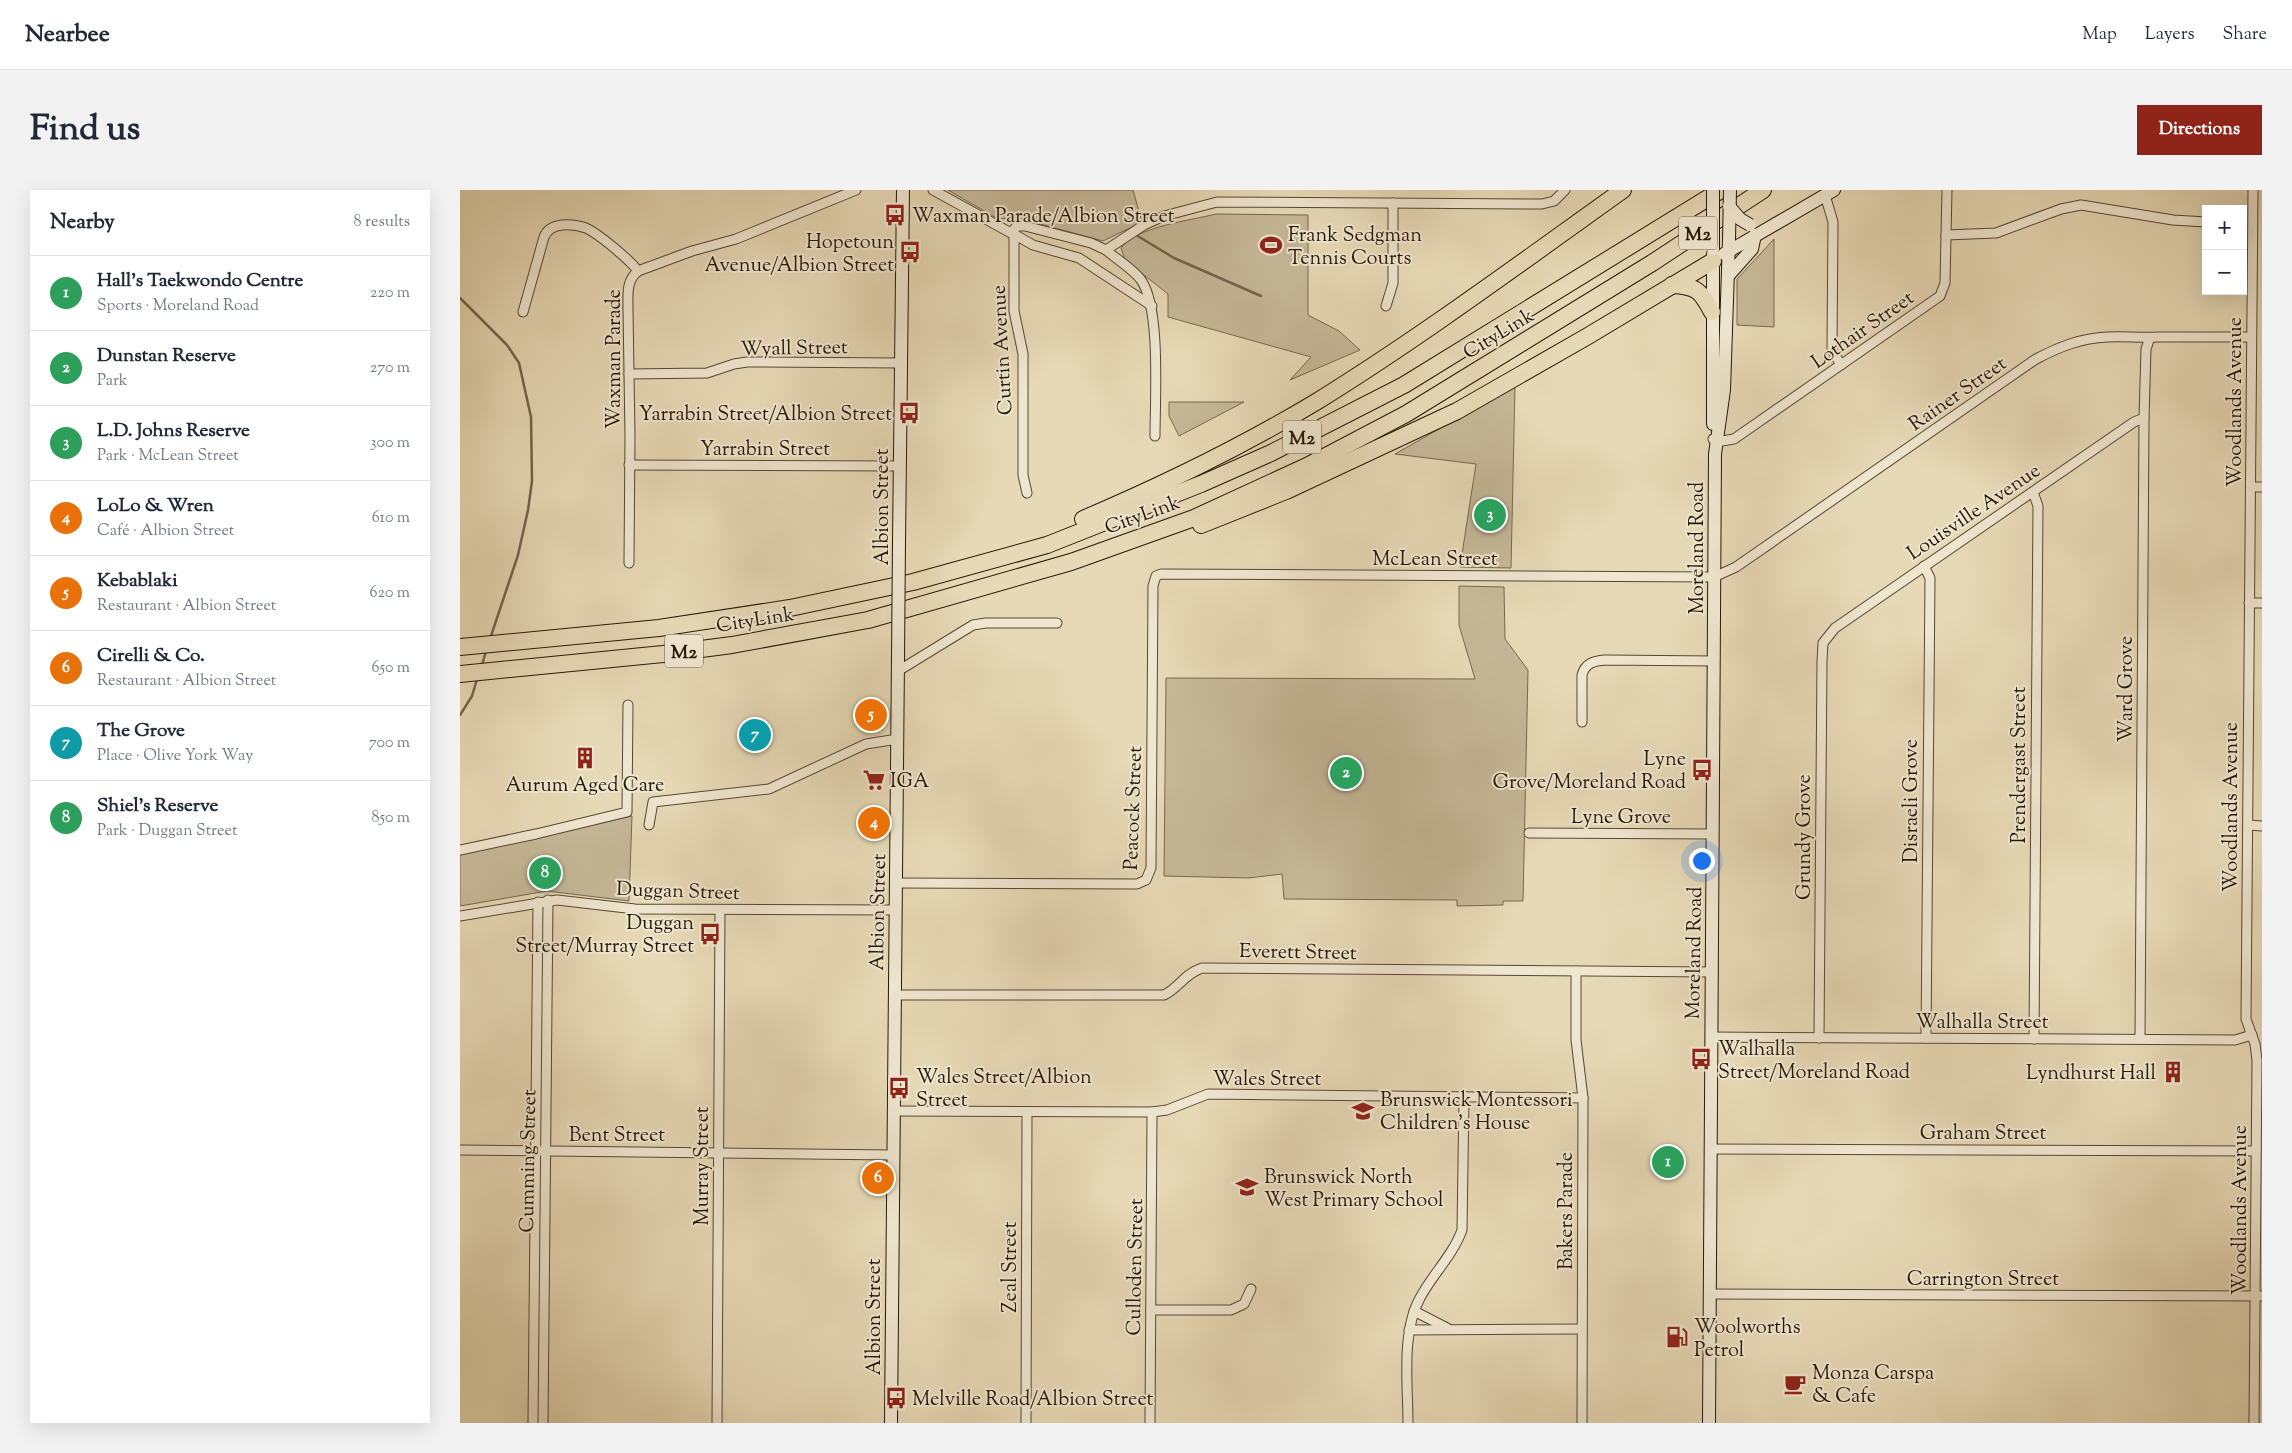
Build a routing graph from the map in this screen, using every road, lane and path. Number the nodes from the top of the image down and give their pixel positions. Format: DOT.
graph roads {
  1 [pos="856,190"];
  2 [pos="903,190"];
  3 [pos="933,190"];
  4 [pos="1565,190"];
  5 [pos="1623,190"];
  6 [pos="1713,190"];
  7 [pos="1721,190"];
  8 [pos="1730,190"];
  9 [pos="1763,190"];
  10 [pos="1947,190"];
  11 [pos="2252,190"];
  12 [pos="1831,192"];
  13 [pos="1393,203"];
  14 [pos="1729,206"];
  15 [pos="2202,222"];
  16 [pos="2248,222"];
  17 [pos="1753,230"];
  18 [pos="1013,234"];
  19 [pos="1946,235"];
  20 [pos="1729,245"];
  21 [pos="1106,250"];
  22 [pos="1713,255"];
  23 [pos="2252,263"];
  24 [pos="2262,263"];
  25 [pos="638,271"];
  26 [pos="1728,276"];
  27 [pos="1672,286"];
  28 [pos="1152,306"];
  29 [pos="1386,306"];
  30 [pos="524,312"];
  31 [pos="1712,312"];
  32 [pos="2251,337"];
  33 [pos="2149,340"];
  34 [pos="901,363"];
  35 [pos="1841,365"];
  36 [pos="629,374"];
  37 [pos="2251,375"];
  38 [pos="2261,375"];
  39 [pos="2144,418"];
  40 [pos="1155,436"];
  41 [pos="1715,439"];
  42 [pos="629,465"];
  43 [pos="900,466"];
  44 [pos="2251,487"];
  45 [pos="2262,487"];
  46 [pos="1027,492"];
  47 [pos="2033,492"];
  48 [pos="1071,562"];
  49 [pos="629,563"];
  50 [pos="980,564"];
  51 [pos="1924,566"];
  52 [pos="1156,576"];
  53 [pos="1714,577"];
  54 [pos="2249,603"];
  55 [pos="2262,603"];
  56 [pos="1057,623"];
  57 [pos="1825,638"];
  58 [pos="460,647"];
  59 [pos="1714,661"];
  60 [pos="898,671"];
  61 [pos="460,674"];
  62 [pos="628,705"];
  63 [pos="1582,722"];
  64 [pos="898,739"];
  65 [pos="649,825"];
  66 [pos="2248,826"];
  67 [pos="2262,826"];
  68 [pos="1528,833"];
  69 [pos="1713,834"];
  70 [pos="460,850"];
  71 [pos="896,883"];
  72 [pos="548,900"];
  73 [pos="538,902"];
  74 [pos="720,910"];
  75 [pos="896,910"];
  76 [pos="460,916"];
  77 [pos="1576,971"];
  78 [pos="1712,972"];
  79 [pos="542,992"];
  80 [pos="895,995"];
  81 [pos="2252,1035"];
  82 [pos="1711,1037"];
  83 [pos="1820,1038"];
  84 [pos="1926,1038"];
  85 [pos="2034,1038"];
  86 [pos="2140,1039"];
  87 [pos="1464,1096"];
  88 [pos="1583,1098"];
  89 [pos="894,1111"];
  90 [pos="1027,1112"];
  91 [pos="1152,1112"];
  92 [pos="1710,1149"];
  93 [pos="460,1150"];
  94 [pos="541,1151"];
  95 [pos="2256,1151"];
  96 [pos="719,1153"];
  97 [pos="893,1155"];
  98 [pos="1251,1289"];
  99 [pos="1709,1294"];
  100 [pos="2259,1297"];
  101 [pos="1151,1310"];
  102 [pos="1414,1311"];
  103 [pos="1448,1328"];
  104 [pos="1582,1329"];
  105 [pos="1409,1330"];
  106 [pos="539,1332"];
  107 [pos="533,1423"];
  108 [pos="543,1423"];
  109 [pos="716,1423"];
  110 [pos="891,1423"];
  111 [pos="1026,1423"];
  112 [pos="1150,1423"];
  113 [pos="1408,1423"];
  114 [pos="1582,1423"];
  115 [pos="1708,1423"];
  116 [pos="2254,1423"];
  1 -- 25 [label="street, Waxman Parade"];
  2 -- 34 [label="main road, Albion Street"];
  3 -- 18 [label="street"];
  4 -- 13 [label="street"];
  5 -- 50 [label="highway"];
  6 -- 22 [label="main road, Moreland Road, bridge"];
  7 -- 50 [label="highway, CityLink / M2"];
  8 -- 14 [label="main road, Moreland Road, bridge"];
  9 -- 48 [label="highway, CityLink / M2"];
  10 -- 19 [label="street, Lothair Street"];
  11 -- 16 [label="street, Woodlands Avenue"];
  12 -- 17 [label="main road"];
  12 -- 35 [label="street"];
  13 -- 21 [label="street"];
  13 -- 29 [label="street"];
  14 -- 17 [label="main road, bridge"];
  14 -- 20 [label="main road, Moreland Road, bridge"];
  15 -- 19 [label="street"];
  16 -- 23 [label="street, Woodlands Avenue"];
  17 -- 20 [label="main road"];
  17 -- 26 [label="main road"];
  18 -- 21 [label="street"];
  18 -- 28 [label="street"];
  18 -- 46 [label="street, Curtin Avenue"];
  19 -- 35 [label="street, Lothair Street"];
  20 -- 22 [label="main road"];
  20 -- 26 [label="main road, Moreland Road"];
  21 -- 28 [label="street"];
  22 -- 27 [label="highway"];
  22 -- 31 [label="main road, Moreland Road"];
  23 -- 24 [label="street"];
  23 -- 32 [label="street, Woodlands Avenue"];
  25 -- 30 [label="street"];
  25 -- 36 [label="street, Waxman Parade"];
  26 -- 41 [label="main road, Moreland Road"];
  27 -- 31 [label="highway"];
  27 -- 48 [label="highway"];
  28 -- 40 [label="street"];
  31 -- 41 [label="main road, Moreland Road"];
  32 -- 33 [label="street, Rainer Street"];
  32 -- 37 [label="street, Woodlands Avenue"];
  33 -- 39 [label="street, Ward Grove"];
  33 -- 53 [label="street, Rainer Street"];
  34 -- 36 [label="street, Wyall Street"];
  34 -- 43 [label="main road, Albion Street"];
  35 -- 41 [label="street, Lothair Street"];
  36 -- 42 [label="street, Waxman Parade"];
  37 -- 38 [label="street"];
  37 -- 44 [label="street, Woodlands Avenue"];
  39 -- 47 [label="street, Louisville Avenue"];
  39 -- 86 [label="street, Ward Grove"];
  41 -- 53 [label="main road, Moreland Road"];
  42 -- 43 [label="street, Yarrabin Street"];
  42 -- 49 [label="street, Waxman Parade"];
  43 -- 60 [label="main road, Albion Street, bridge"];
  44 -- 45 [label="street"];
  44 -- 54 [label="street, Woodlands Avenue"];
  47 -- 51 [label="street, Louisville Avenue"];
  47 -- 85 [label="street, Prendergast Street"];
  48 -- 61 [label="highway, CityLink / M2"];
  50 -- 58 [label="highway, CityLink / M2"];
  51 -- 57 [label="street, Louisville Avenue"];
  51 -- 84 [label="street, Disraeli Grove"];
  52 -- 53 [label="street, McLean Street"];
  52 -- 71 [label="street, Peacock Street"];
  53 -- 59 [label="main road, Moreland Road"];
  54 -- 55 [label="street"];
  54 -- 66 [label="street, Woodlands Avenue"];
  56 -- 60 [label="street"];
  57 -- 83 [label="street, Grundy Grove"];
  59 -- 63 [label="street"];
  59 -- 69 [label="main road, Moreland Road"];
  60 -- 64 [label="main road, Albion Street"];
  62 -- 70 [label="street"];
  64 -- 65 [label="street"];
  64 -- 71 [label="main road, Albion Street"];
  66 -- 67 [label="street"];
  66 -- 81 [label="street, Woodlands Avenue"];
  68 -- 69 [label="street, Lyne Grove"];
  69 -- 78 [label="main road, Moreland Road"];
  71 -- 75 [label="main road, Albion Street"];
  72 -- 73 [label="street, Duggan Street"];
  72 -- 74 [label="street, Duggan Street"];
  72 -- 79 [label="street, Cumming Street"];
  73 -- 76 [label="street, Duggan Street"];
  73 -- 79 [label="street, Cumming Street"];
  74 -- 75 [label="street, Duggan Street"];
  74 -- 96 [label="street, Murray Street"];
  75 -- 80 [label="main road, Albion Street"];
  77 -- 78 [label="street, Everett Street"];
  77 -- 80 [label="street, Everett Street"];
  77 -- 88 [label="street, Bakers Parade"];
  78 -- 82 [label="main road, Moreland Road"];
  79 -- 94 [label="street, Cumming Street"];
  80 -- 89 [label="main road, Albion Street"];
  81 -- 86 [label="street, Walhalla Street"];
  81 -- 95 [label="street, Woodlands Avenue"];
  82 -- 83 [label="street, Walhalla Street"];
  82 -- 92 [label="main road, Moreland Road"];
  83 -- 84 [label="street, Walhalla Street"];
  84 -- 85 [label="street, Walhalla Street"];
  85 -- 86 [label="street, Walhalla Street"];
  87 -- 88 [label="street, Wales Street"];
  87 -- 91 [label="street, Wales Street"];
  87 -- 102 [label="street"];
  88 -- 104 [label="street, Bakers Parade"];
  89 -- 90 [label="street, Wales Street"];
  89 -- 97 [label="main road, Albion Street"];
  90 -- 91 [label="street, Wales Street"];
  90 -- 111 [label="street, Zeal Street"];
  91 -- 101 [label="street, Culloden Street"];
  92 -- 95 [label="street, Graham Street"];
  92 -- 99 [label="main road, Moreland Road"];
  93 -- 94 [label="street, Bent Street"];
  94 -- 96 [label="street, Bent Street"];
  94 -- 106 [label="street, Cumming Street"];
  95 -- 100 [label="street, Woodlands Avenue"];
  96 -- 97 [label="street, Bent Street"];
  96 -- 109 [label="street, Murray Street"];
  97 -- 110 [label="main road, Albion Street"];
  98 -- 101 [label="street"];
  99 -- 100 [label="street, Carrington Street"];
  99 -- 115 [label="main road, Moreland Road"];
  100 -- 116 [label="street, Woodlands Avenue"];
  101 -- 112 [label="street, Culloden Street"];
  102 -- 103 [label="street"];
  102 -- 105 [label="street"];
  103 -- 104 [label="street"];
  103 -- 105 [label="street"];
  104 -- 114 [label="street, Bakers Parade"];
  105 -- 113 [label="street"];
  106 -- 107 [label="street, Cumming Street"];
  106 -- 108 [label="street, Cumming Street"];
}
